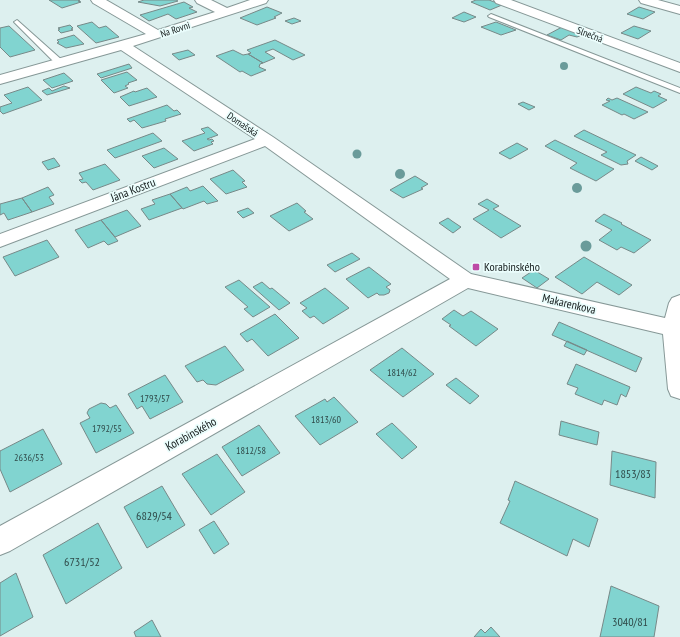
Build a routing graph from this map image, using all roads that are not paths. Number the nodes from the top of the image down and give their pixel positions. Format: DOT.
graph roads {
  1 [pos="97,0"];
  2 [pos="201,0"];
  3 [pos="262,0"];
  4 [pos="500,0"];
  5 [pos="645,0"];
  6 [pos="680,10"];
  7 [pos="226,12"];
  8 [pos="491,16"];
  9 [pos="17,22"];
  10 [pos="157,35"];
  11 [pos="124,45"];
  12 [pos="60,63"];
  13 [pos="680,68"];
  14 [pos="0,80"];
  15 [pos="680,91"];
  16 [pos="267,140"];
  17 [pos="0,241"];
  18 [pos="465,280"];
  19 [pos="680,303"];
  20 [pos="674,328"];
  21 [pos="680,389"];
  22 [pos="0,541"];
  1 -- 10 [label="street"];
  2 -- 7 [label="street"];
  3 -- 7 [label="street, Na Rovni"];
  4 -- 13 [label="street, Slnečná"];
  5 -- 6 [label="street"];
  7 -- 10 [label="street, Na Rovni"];
  8 -- 15 [label="lane"];
  9 -- 12 [label="lane"];
  10 -- 11 [label="street, Na Rovni"];
  11 -- 12 [label="street"];
  11 -- 16 [label="street, Domašská"];
  12 -- 14 [label="street"];
  16 -- 17 [label="street, Jána Kostru"];
  16 -- 18 [label="street, Domašská"];
  18 -- 20 [label="street, Makarenkova"];
  18 -- 22 [label="street, Korabinského"];
  19 -- 20 [label="street"];
  20 -- 21 [label="street"];
}
